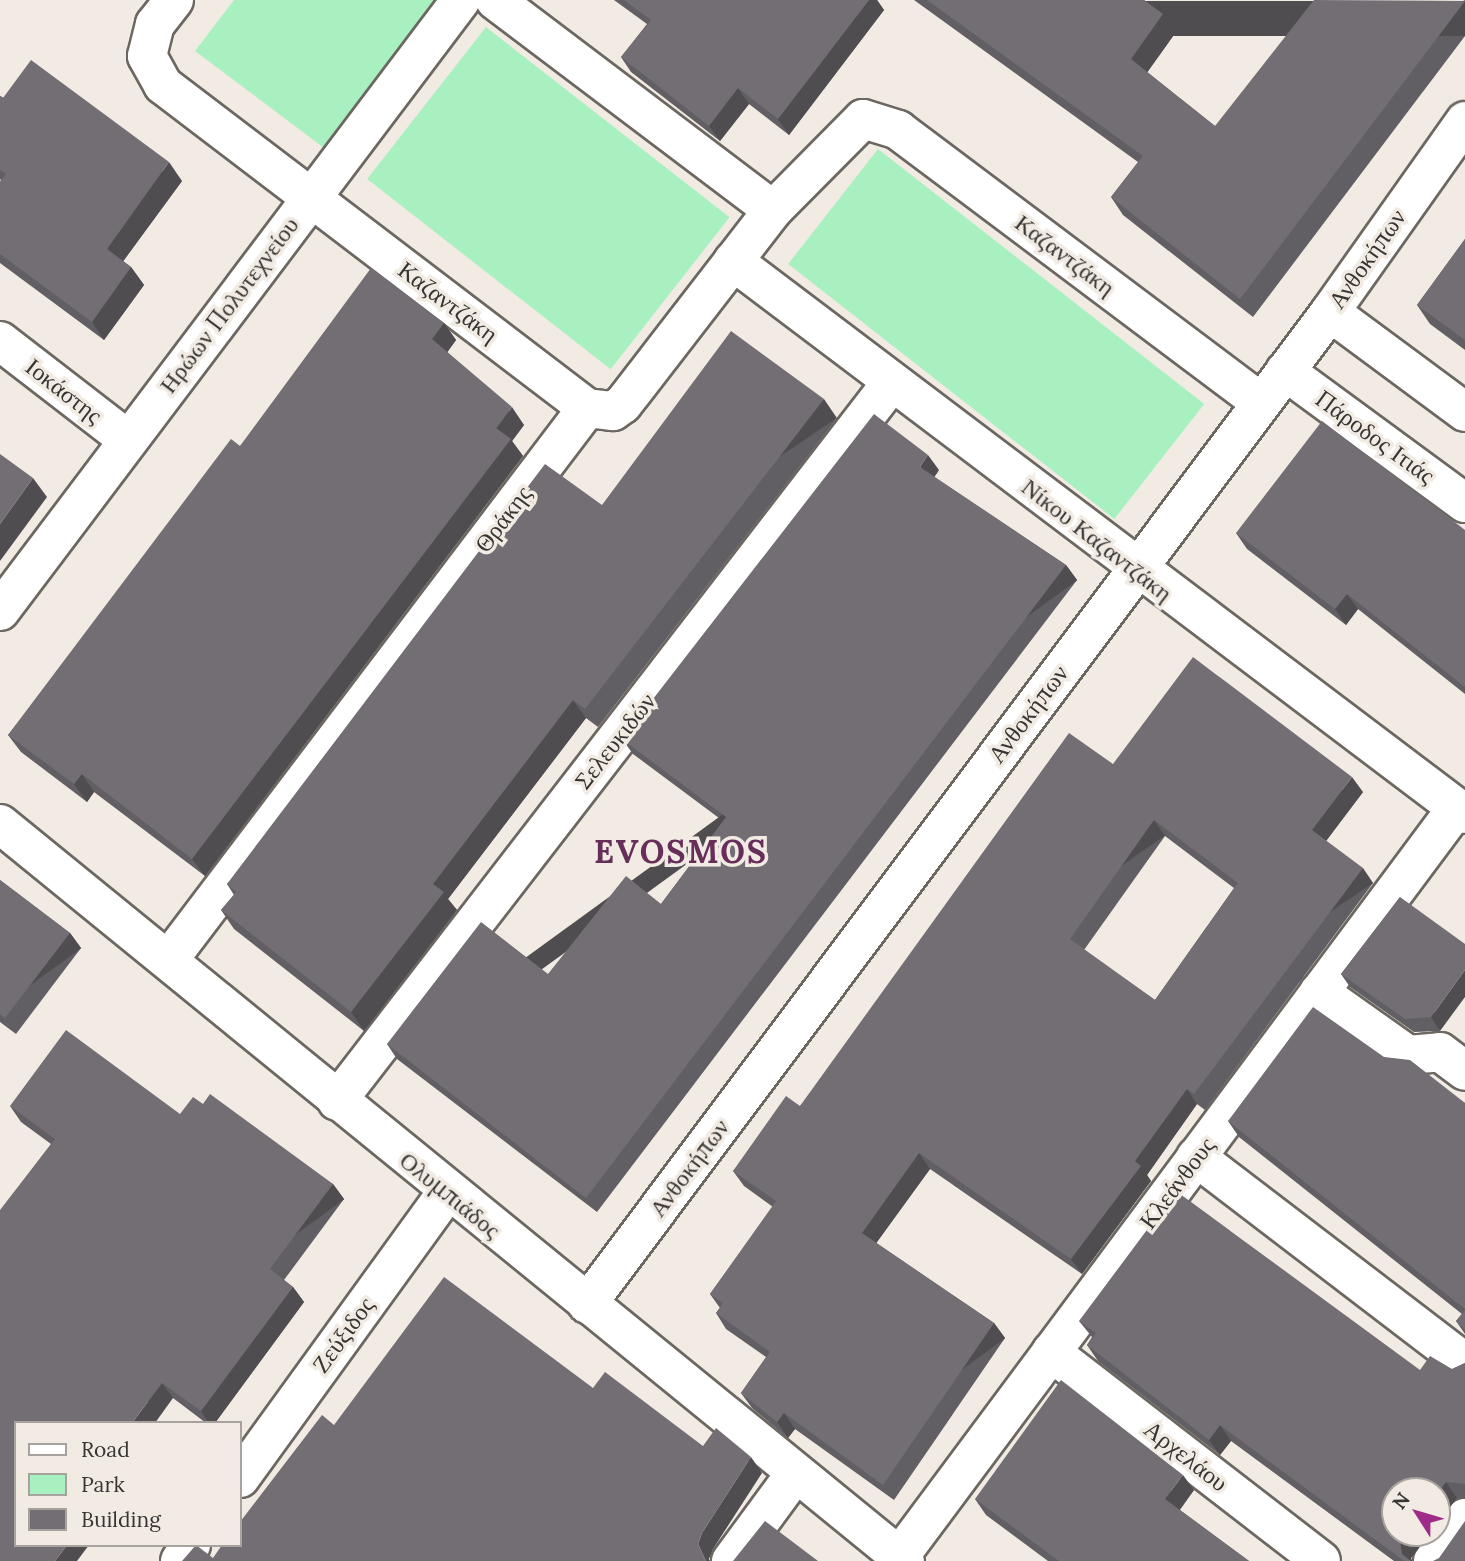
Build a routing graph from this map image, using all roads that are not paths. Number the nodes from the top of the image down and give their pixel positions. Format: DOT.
graph roads {
  1 [pos="174,0"];
  2 [pos="461,0"];
  3 [pos="495,0"];
  4 [pos="1465,121"];
  5 [pos="310,196"];
  6 [pos="773,210"];
  7 [pos="733,261"];
  8 [pos="1330,312"];
  9 [pos="0,341"];
  10 [pos="1285,371"];
  11 [pos="892,382"];
  12 [pos="1261,403"];
  13 [pos="586,408"];
  14 [pos="1465,412"];
  15 [pos="128,440"];
  16 [pos="1465,503"];
  17 [pos="1136,571"];
  18 [pos="0,611"];
  19 [pos="1460,812"];
  20 [pos="0,824"];
  21 [pos="170,958"];
  22 [pos="1320,992"];
  23 [pos="1465,1071"];
  24 [pos="338,1101"];
  25 [pos="1196,1157"];
  26 [pos="446,1193"];
  27 [pos="587,1304"];
  28 [pos="1051,1352"];
  29 [pos="1465,1363"];
  30 [pos="796,1474"];
  31 [pos="242,1475"];
  32 [pos="1465,1518"];
  33 [pos="902,1559"];
  34 [pos="732,1561"];
  35 [pos="1321,1561"];
  36 [pos="1433,1561"];
  1 -- 5 [label="street"];
  2 -- 5 [label="street, Ηρώων Πολυτεχνείου"];
  3 -- 6 [label="street"];
  4 -- 8 [label="street, Ανθοκήπων"];
  5 -- 13 [label="street, Καζαντζάκη"];
  5 -- 15 [label="street, Ηρώων Πολυτεχνείου"];
  6 -- 7 [label="street"];
  6 -- 12 [label="street, Καζαντζάκη"];
  7 -- 11 [label="street, Νίκου Καζαντζάκη"];
  7 -- 13 [label="street"];
  8 -- 10 [label="street, Ανθοκήπων"];
  8 -- 14 [label="street"];
  9 -- 15 [label="street, Ιοκάστης"];
  10 -- 12 [label="street, Ανθοκήπων"];
  10 -- 16 [label="street, Πάροδος Ιτιάς"];
  11 -- 17 [label="street, Νίκου Καζαντζάκη"];
  11 -- 24 [label="street, Σελευκιδών"];
  12 -- 17 [label="street, Ανθοκήπων"];
  13 -- 21 [label="street, Θράκης"];
  15 -- 18 [label="street, Ηρώων Πολυτεχνείου"];
  17 -- 19 [label="street, Νίκου Καζαντζάκη"];
  17 -- 27 [label="street, Ανθοκήπων"];
  19 -- 22 [label="street, Κλεάνθους"];
  20 -- 21 [label="street, Ολυμπιάδος"];
  21 -- 24 [label="street, Ολυμπιάδος"];
  22 -- 23 [label="street"];
  22 -- 25 [label="street, Κλεάνθους"];
  24 -- 26 [label="street, Ολυμπιάδος"];
  25 -- 28 [label="street, Κλεάνθους"];
  25 -- 29 [label="street"];
  26 -- 27 [label="street, Ολυμπιάδος"];
  26 -- 31 [label="street, Ζεύξιδος"];
  27 -- 30 [label="street, Ολυμπιάδος"];
  28 -- 33 [label="street, Κλεάνθους"];
  28 -- 35 [label="street, Αρχελάου"];
  30 -- 33 [label="street, Ολυμπιάδος"];
  30 -- 34 [label="street"];
  32 -- 36 [label="street"];
}
